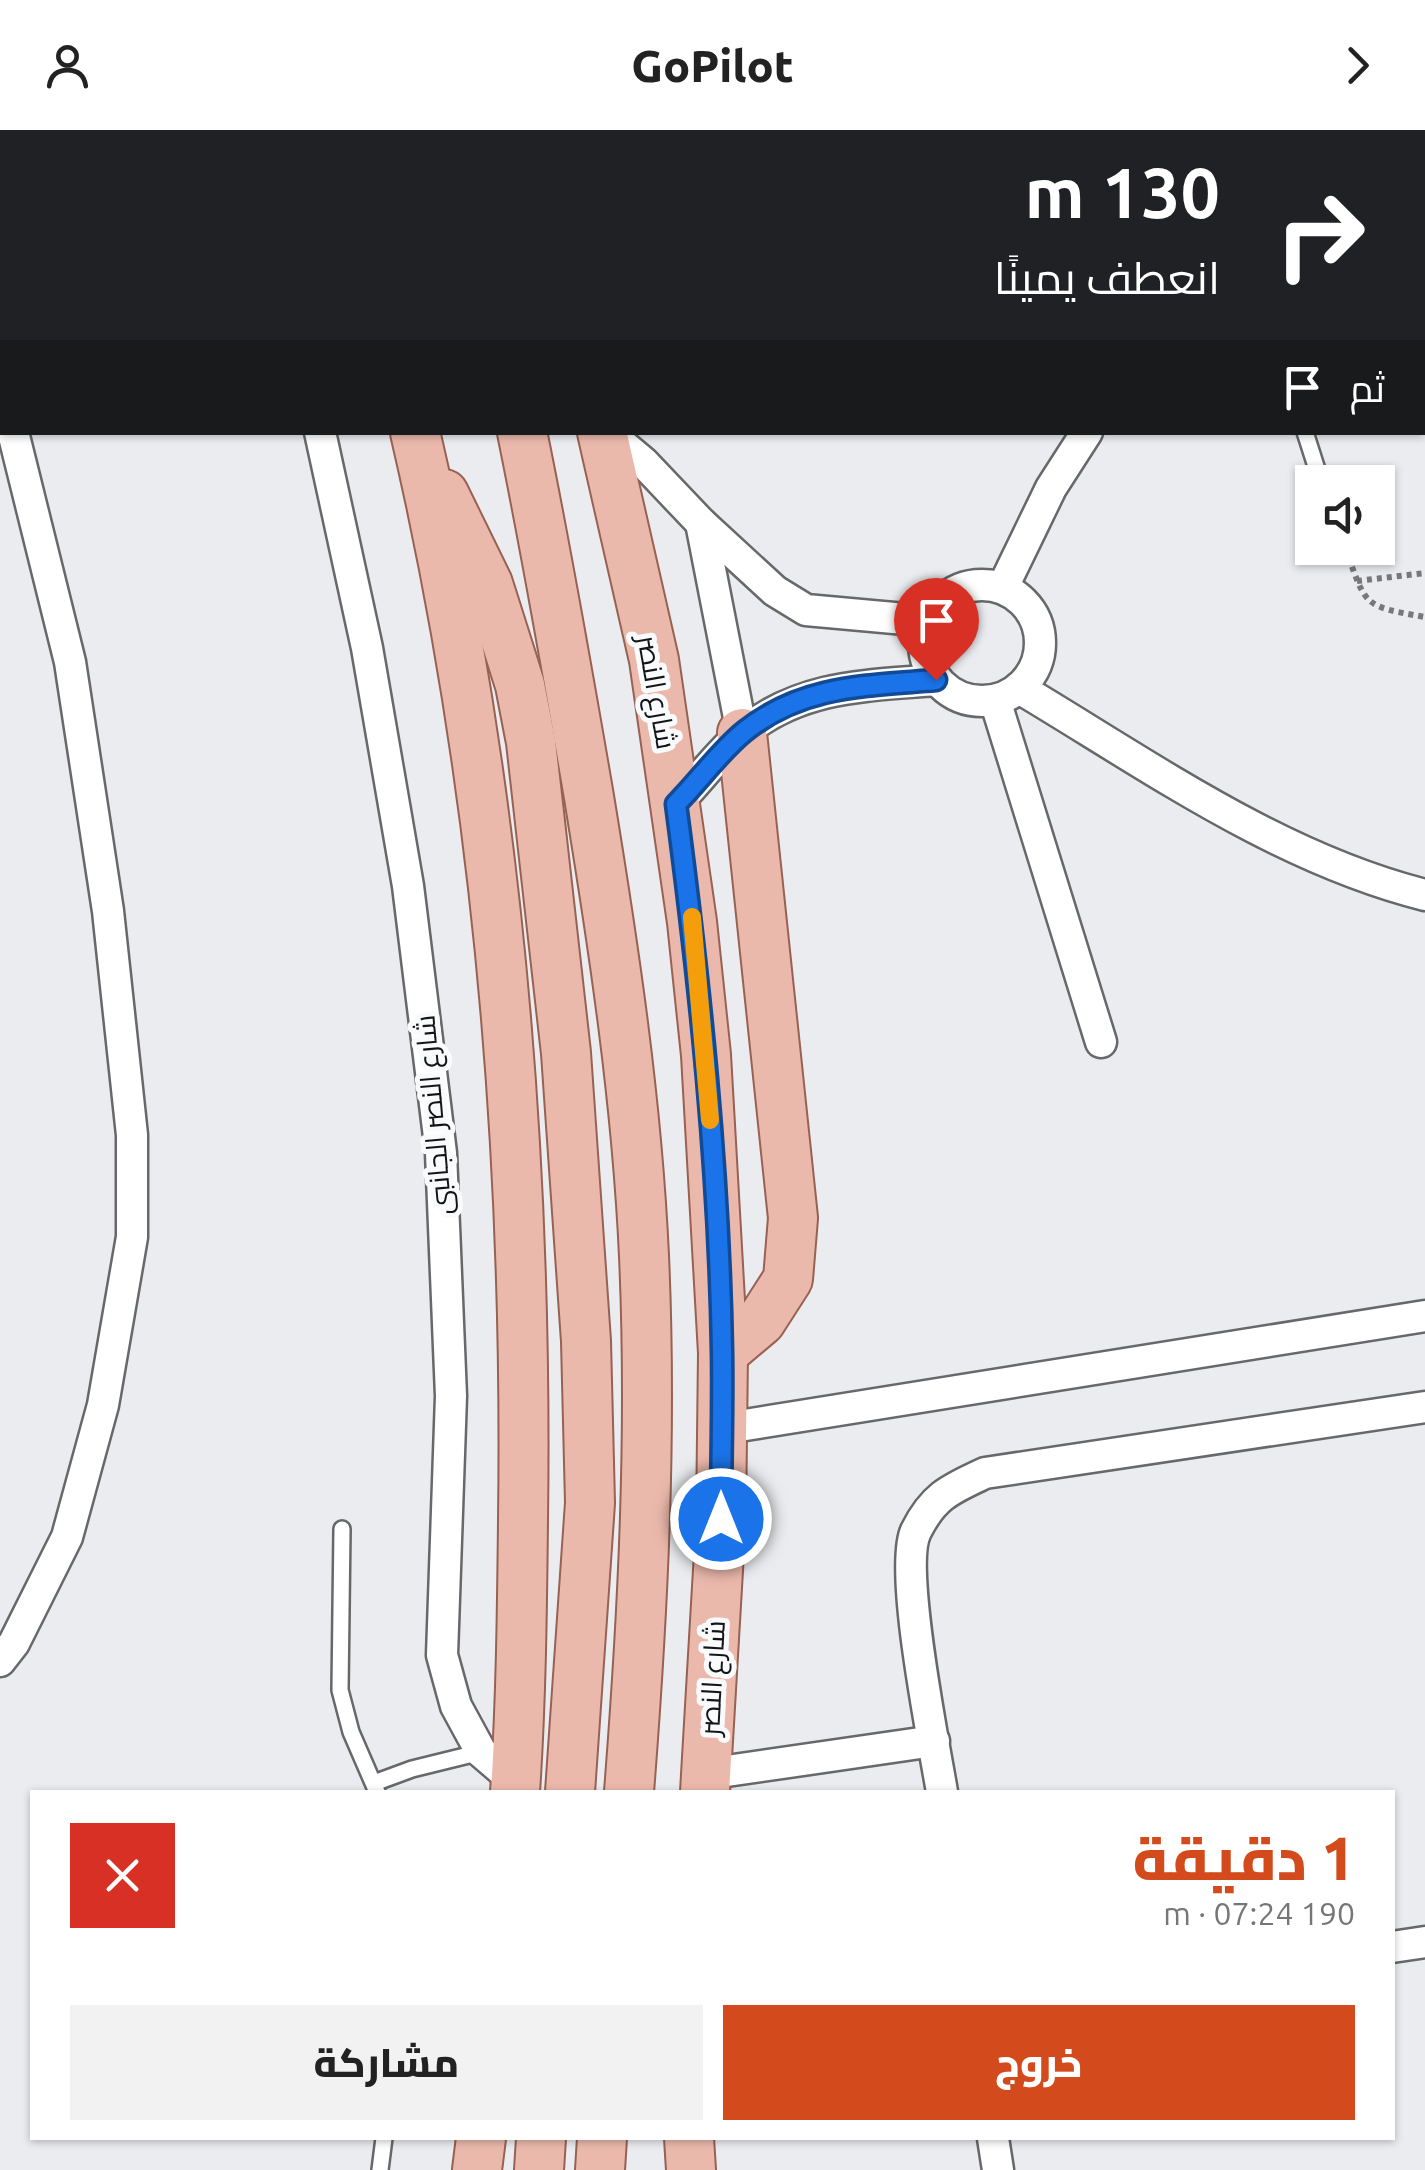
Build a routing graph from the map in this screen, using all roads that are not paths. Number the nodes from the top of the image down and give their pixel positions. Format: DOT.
graph roads {
  1 [pos="14,435"];
  2 [pos="321,435"];
  3 [pos="523,435"];
  4 [pos="605,435"];
  5 [pos="608,435"];
  6 [pos="1085,435"];
  7 [pos="1306,435"];
  8 [pos="418,445"];
  9 [pos="1316,465"];
  10 [pos="700,523"];
  11 [pos="1003,587"];
  12 [pos="927,621"];
  13 [pos="936,680"];
  14 [pos="1007,694"];
  15 [pos="742,733"];
  16 [pos="676,804"];
  17 [pos="1425,894"];
  18 [pos="1100,1042"];
  19 [pos="1425,1316"];
  20 [pos="722,1353"];
  21 [pos="1425,1407"];
  22 [pos="720,1429"];
  23 [pos="342,1530"];
  24 [pos="0,1661"];
  25 [pos="934,1741"];
  26 [pos="504,1776"];
  27 [pos="706,1783"];
  28 [pos="375,1788"];
  29 [pos="570,1790"];
  30 [pos="629,1790"];
  31 [pos="942,1790"];
  32 [pos="1425,1942"];
  33 [pos="1395,1947"];
  34 [pos="384,2140"];
  35 [pos="482,2140"];
  36 [pos="542,2140"];
  37 [pos="602,2140"];
  38 [pos="689,2140"];
  39 [pos="993,2140"];
  40 [pos="380,2170"];
  41 [pos="477,2170"];
  42 [pos="539,2170"];
  43 [pos="600,2170"];
  44 [pos="690,2170"];
  45 [pos="998,2170"];
  1 -- 24 [label="street"];
  2 -- 26 [label="street, شارع النصر الجانبى"];
  3 -- 30 [label="main road"];
  4 -- 16 [label="main road, شارع النصر"];
  5 -- 10 [label="street"];
  6 -- 11 [label="street"];
  7 -- 9 [label="lane"];
  8 -- 26 [label="main road"];
  8 -- 29 [label="main road"];
  10 -- 12 [label="street"];
  10 -- 15 [label="street"];
  11 -- 12 [label="street"];
  11 -- 14 [label="street"];
  12 -- 13 [label="street"];
  13 -- 14 [label="street"];
  13 -- 15 [label="street"];
  14 -- 17 [label="street"];
  14 -- 18 [label="street"];
  15 -- 16 [label="street"];
  15 -- 20 [label="main road"];
  16 -- 20 [label="main road, شارع النصر"];
  19 -- 22 [label="street"];
  20 -- 22 [label="main road, شارع النصر"];
  21 -- 25 [label="street"];
  22 -- 27 [label="main road, شارع النصر"];
  23 -- 28 [label="lane"];
  25 -- 27 [label="street"];
  25 -- 31 [label="street"];
  26 -- 28 [label="lane"];
  32 -- 33 [label="street"];
  34 -- 40 [label="lane"];
  35 -- 41 [label="main road"];
  36 -- 42 [label="main road"];
  37 -- 43 [label="main road"];
  38 -- 44 [label="main road"];
  39 -- 45 [label="street"];
}
